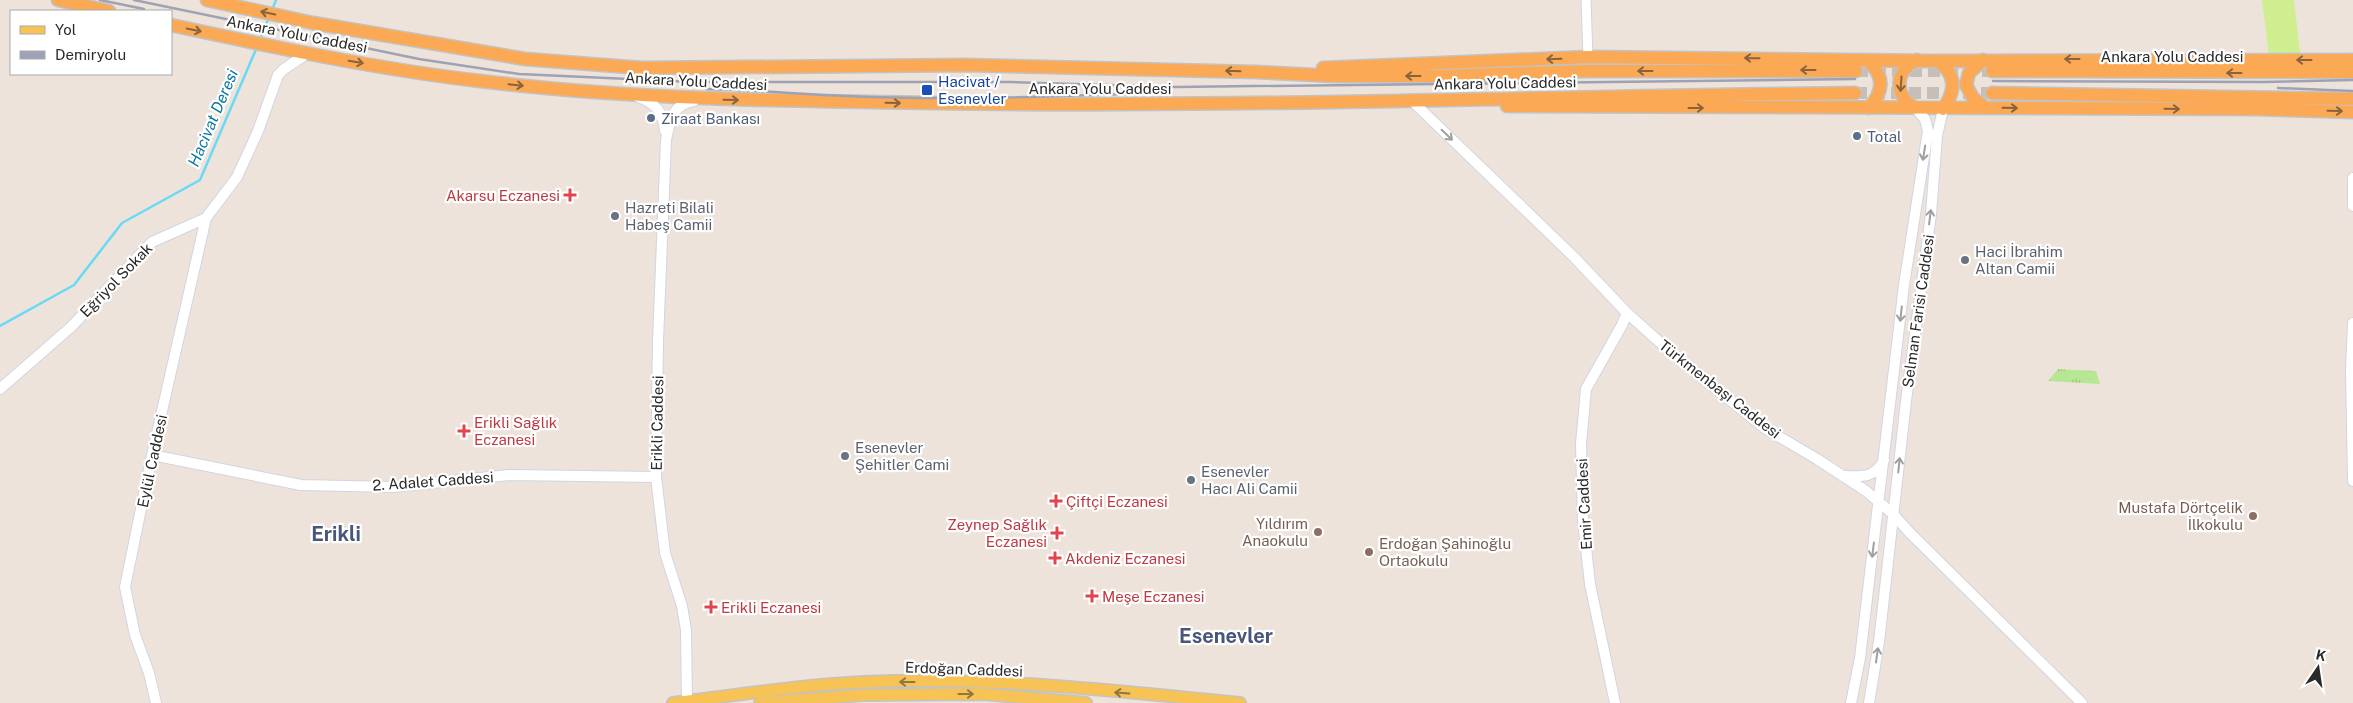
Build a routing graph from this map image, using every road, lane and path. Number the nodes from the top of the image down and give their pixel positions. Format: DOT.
graph roads {
  1 [pos="58,0"];
  2 [pos="207,0"];
  3 [pos="1586,0"];
  4 [pos="104,10"];
  5 [pos="172,25"];
  6 [pos="308,53"];
  7 [pos="1588,57"];
  8 [pos="1867,60"];
  9 [pos="1917,60"];
  10 [pos="1982,60"];
  11 [pos="2353,60"];
  12 [pos="1937,61"];
  13 [pos="1856,71"];
  14 [pos="1992,71"];
  15 [pos="1255,72"];
  16 [pos="2353,72"];
  17 [pos="1855,93"];
  18 [pos="1992,93"];
  19 [pos="628,95"];
  20 [pos="705,99"];
  21 [pos="2353,100"];
  22 [pos="1412,101"];
  23 [pos="1437,101"];
  24 [pos="1869,108"];
  25 [pos="1915,108"];
  26 [pos="1986,108"];
  27 [pos="1943,109"];
  28 [pos="2353,112"];
  29 [pos="666,140"];
  30 [pos="2353,178"];
  31 [pos="2353,206"];
  32 [pos="206,218"];
  33 [pos="1626,312"];
  34 [pos="2353,323"];
  35 [pos="0,389"];
  36 [pos="152,455"];
  37 [pos="1885,457"];
  38 [pos="1844,476"];
  39 [pos="656,477"];
  40 [pos="2353,481"];
  41 [pos="1880,502"];
  42 [pos="1894,514"];
  43 [pos="687,702"];
  44 [pos="156,703"];
  45 [pos="673,703"];
  46 [pos="760,703"];
  47 [pos="1086,703"];
  48 [pos="1240,703"];
  49 [pos="1615,703"];
  50 [pos="1851,703"];
  51 [pos="1869,703"];
  52 [pos="2082,703"];
  1 -- 4 [label="highway"];
  15 -- 2 [label="highway, Ankara Yolu Caddesi, one-way"];
  3 -- 7 [label="street"];
  5 -- 6 [label="highway, Ankara Yolu Caddesi, one-way"];
  6 -- 19 [label="highway, Ankara Yolu Caddesi, one-way"];
  6 -- 32 [label="main road, Eğriyol Sokak"];
  8 -- 7 [label="highway, one-way"];
  7 -- 15 [label="highway, one-way"];
  8 -- 9 [label="highway"];
  8 -- 24 [label="highway"];
  9 -- 12 [label="highway"];
  9 -- 25 [label="highway, one-way"];
  11 -- 10 [label="highway, one-way"];
  10 -- 12 [label="highway"];
  10 -- 26 [label="highway"];
  12 -- 27 [label="highway"];
  13 -- 15 [label="highway, Ankara Yolu Caddesi, one-way"];
  16 -- 14 [label="highway, Ankara Yolu Caddesi, one-way"];
  17 -- 23 [label="highway, Ankara Yolu Caddesi"];
  18 -- 21 [label="highway"];
  19 -- 20 [label="highway, Ankara Yolu Caddesi"];
  19 -- 29 [label="main road"];
  20 -- 22 [label="highway, Ankara Yolu Caddesi, one-way"];
  20 -- 29 [label="main road"];
  22 -- 23 [label="highway, Ankara Yolu Caddesi"];
  22 -- 33 [label="main road, Türkmenbaşı Caddesi, one-way"];
  23 -- 24 [label="highway, one-way"];
  24 -- 25 [label="highway"];
  25 -- 27 [label="highway"];
  25 -- 37 [label="main road, Selman Farisi Caddesi, one-way"];
  26 -- 27 [label="highway"];
  26 -- 28 [label="highway, one-way"];
  42 -- 27 [label="main road, Selman Farisi Caddesi, one-way"];
  29 -- 39 [label="main road, Erikli Caddesi"];
  30 -- 31 [label="main road"];
  32 -- 35 [label="main road, Eğriyol Sokak"];
  32 -- 36 [label="main road, Eylül Caddesi"];
  33 -- 38 [label="main road, Türkmenbaşı Caddesi"];
  33 -- 49 [label="main road, Emir Caddesi"];
  34 -- 40 [label="main road"];
  36 -- 39 [label="main road, 2. Adalet Caddesi"];
  36 -- 44 [label="main road, Eylül Caddesi"];
  37 -- 38 [label="main road"];
  37 -- 41 [label="main road, Selman Farisi Caddesi"];
  38 -- 41 [label="main road, Türkmenbaşı Caddesi"];
  39 -- 43 [label="main road, Erikli Caddesi"];
  41 -- 42 [label="main road, Türkmenbaşı Caddesi"];
  41 -- 50 [label="main road, Selman Farisi Caddesi, one-way"];
  51 -- 42 [label="main road, Selman Farisi Caddesi, one-way"];
  42 -- 52 [label="main road, Türkmenbaşı Caddesi"];
  43 -- 45 [label="main road, Erdoğan Caddesi"];
  48 -- 43 [label="main road, Erdoğan Caddesi, one-way"];
  46 -- 47 [label="main road, Erdoğan Caddesi, one-way"];
}
